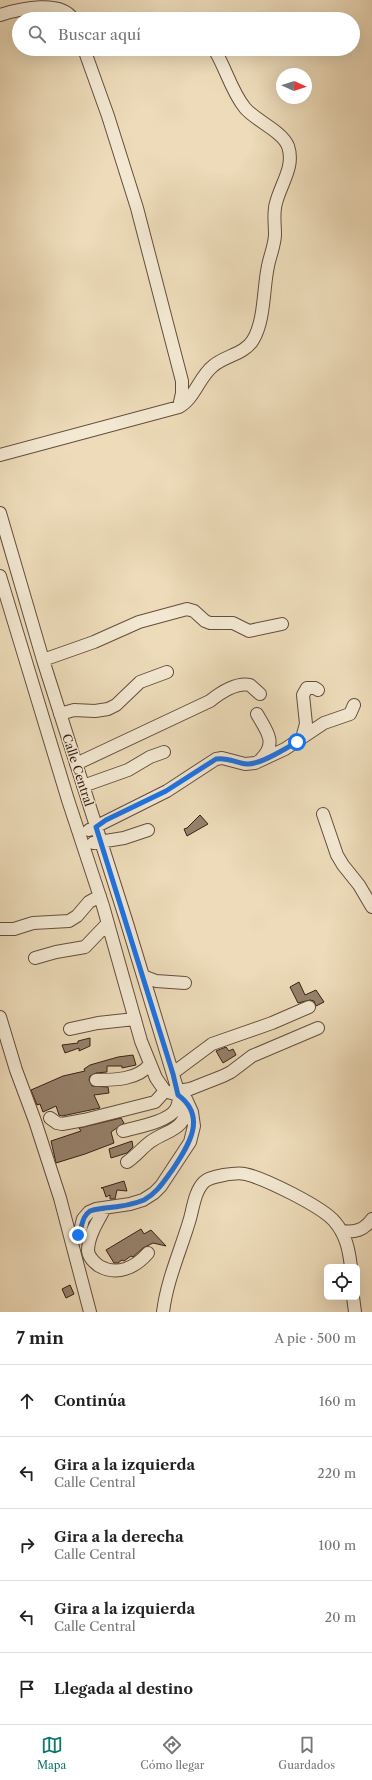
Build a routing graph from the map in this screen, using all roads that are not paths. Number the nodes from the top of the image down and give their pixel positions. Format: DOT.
graph roads {
  1 [pos="39,2"];
  2 [pos="68,12"];
  3 [pos="0,14"];
  4 [pos="87,56"];
  5 [pos="217,56"];
  6 [pos="178,407"];
  7 [pos="0,455"];
  8 [pos="0,513"];
  9 [pos="0,576"];
  10 [pos="282,624"];
  11 [pos="43,660"];
  12 [pos="167,672"];
  13 [pos="318,690"];
  14 [pos="260,694"];
  15 [pos="354,705"];
  16 [pos="60,714"];
  17 [pos="257,714"];
  18 [pos="302,738"];
  19 [pos="164,752"];
  20 [pos="259,761"];
  21 [pos="76,764"];
  22 [pos="83,786"];
  23 [pos="323,814"];
  24 [pos="96,827"];
  25 [pos="148,830"];
  26 [pos="81,840"];
  27 [pos="100,841"];
  28 [pos="100,896"];
  29 [pos="372,907"];
  30 [pos="108,923"];
  31 [pos="0,929"];
  32 [pos="35,958"];
  33 [pos="143,976"];
  34 [pos="185,983"];
  35 [pos="309,1007"];
  36 [pos="0,1017"];
  37 [pos="135,1019"];
  38 [pos="318,1028"];
  39 [pos="70,1029"];
  40 [pos="150,1064"];
  41 [pos="173,1074"];
  42 [pos="96,1080"];
  43 [pos="165,1091"];
  44 [pos="181,1095"];
  45 [pos="50,1118"];
  46 [pos="123,1131"];
  47 [pos="127,1162"];
  48 [pos="105,1208"];
  49 [pos="372,1219"];
  50 [pos="341,1231"];
  51 [pos="71,1237"];
  52 [pos="148,1253"];
  53 [pos="350,1264"];
  54 [pos="353,1300"];
  55 [pos="90,1312"];
  56 [pos="163,1312"];
  57 [pos="354,1312"];
  1 -- 2 [label="street"];
  1 -- 3 [label="street"];
  4 -- 6 [label="street"];
  5 -- 6 [label="street"];
  6 -- 7 [label="street"];
  8 -- 11 [label="street, Calle Central"];
  9 -- 26 [label="street, Calle Central"];
  10 -- 11 [label="street"];
  11 -- 16 [label="street, Calle Central"];
  12 -- 16 [label="street"];
  13 -- 18 [label="street"];
  14 -- 21 [label="street"];
  15 -- 18 [label="street"];
  16 -- 21 [label="street, Calle Central"];
  17 -- 20 [label="street"];
  18 -- 20 [label="street"];
  19 -- 22 [label="street"];
  20 -- 24 [label="street"];
  21 -- 22 [label="street, Calle Central"];
  22 -- 24 [label="street, Calle Central"];
  23 -- 29 [label="street"];
  24 -- 26 [label="street"];
  24 -- 27 [label="street, Calle Central"];
  25 -- 27 [label="street"];
  26 -- 27 [label="street"];
  26 -- 28 [label="street, Calle Central"];
  27 -- 33 [label="street, Calle Central"];
  28 -- 30 [label="street, Calle Central"];
  28 -- 31 [label="street"];
  30 -- 32 [label="street"];
  30 -- 37 [label="street, Calle Central"];
  33 -- 34 [label="street"];
  33 -- 41 [label="street, Calle Central"];
  35 -- 41 [label="street"];
  36 -- 51 [label="street"];
  37 -- 39 [label="street"];
  37 -- 40 [label="street, Calle Central"];
  38 -- 44 [label="street"];
  40 -- 42 [label="street"];
  40 -- 43 [label="street, Calle Central"];
  41 -- 44 [label="street, Calle Central"];
  43 -- 44 [label="street"];
  43 -- 45 [label="street"];
  44 -- 46 [label="street"];
  44 -- 47 [label="street"];
  44 -- 48 [label="street, Calle Central"];
  48 -- 51 [label="street, Calle Central"];
  48 -- 52 [label="street"];
  49 -- 50 [label="street"];
  50 -- 53 [label="street"];
  50 -- 56 [label="street"];
  51 -- 55 [label="street"];
  54 -- 57 [label="street"];
}
